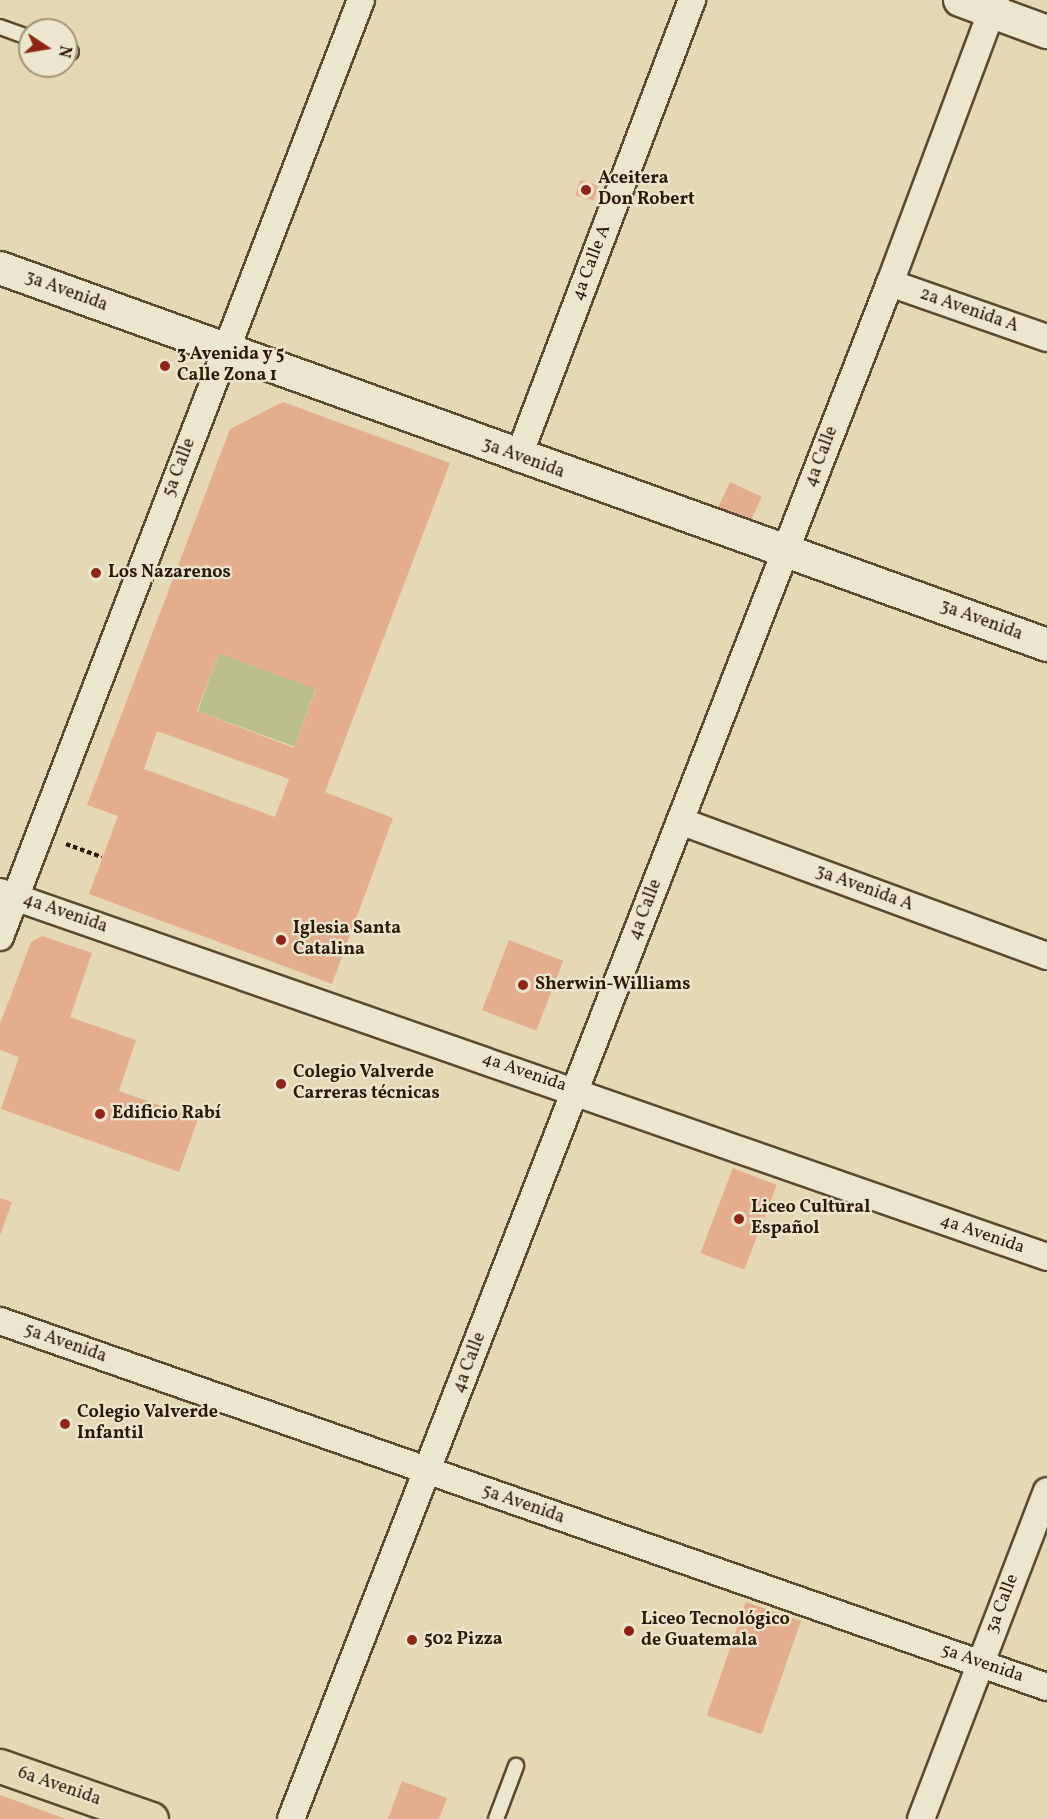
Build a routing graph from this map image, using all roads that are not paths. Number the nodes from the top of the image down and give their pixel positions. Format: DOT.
graph roads {
  1 [pos="361,0"];
  2 [pos="692,0"];
  3 [pos="960,0"];
  4 [pos="994,6"];
  5 [pos="0,27"];
  6 [pos="1047,32"];
  7 [pos="18,34"];
  8 [pos="0,268"];
  9 [pos="890,283"];
  10 [pos="1047,338"];
  11 [pos="226,350"];
  12 [pos="518,458"];
  13 [pos="784,551"];
  14 [pos="1047,645"];
  15 [pos="680,821"];
  16 [pos="8,895"];
  17 [pos="0,937"];
  18 [pos="1047,956"];
  19 [pos="576,1092"];
  20 [pos="1047,1257"];
  21 [pos="0,1321"];
  22 [pos="428,1472"];
  23 [pos="1047,1491"];
  24 [pos="980,1663"];
  25 [pos="1047,1687"];
  26 [pos="0,1766"];
  27 [pos="516,1766"];
  28 [pos="151,1819"];
  29 [pos="291,1819"];
  30 [pos="496,1819"];
  31 [pos="921,1819"];
  1 -- 11 [label="street, 5a Calle"];
  2 -- 12 [label="street, 4a Calle A"];
  3 -- 4 [label="street"];
  4 -- 6 [label="street"];
  4 -- 9 [label="street, 4a Calle"];
  5 -- 7 [label="lane"];
  8 -- 11 [label="street, 3a Avenida"];
  9 -- 10 [label="street, 2a Avenida A"];
  9 -- 13 [label="street, 4a Calle"];
  11 -- 12 [label="street, 3a Avenida"];
  11 -- 16 [label="street, 5a Calle"];
  12 -- 13 [label="street, 3a Avenida"];
  13 -- 14 [label="street, 3a Avenida"];
  13 -- 15 [label="street, 4a Calle"];
  15 -- 18 [label="street, 3a Avenida A"];
  15 -- 19 [label="street, 4a Calle"];
  16 -- 17 [label="street, 5a Calle"];
  16 -- 19 [label="street, 4a Avenida"];
  19 -- 20 [label="street, 4a Avenida"];
  19 -- 22 [label="street, 4a Calle"];
  21 -- 22 [label="street, 5a Avenida"];
  22 -- 24 [label="street, 5a Avenida"];
  22 -- 29 [label="street, 4a Calle"];
  23 -- 24 [label="street, 3a Calle"];
  24 -- 25 [label="street, 5a Avenida"];
  24 -- 31 [label="street, 3a Calle"];
  26 -- 28 [label="main road, 6a Avenida"];
  27 -- 30 [label="lane"];
}
